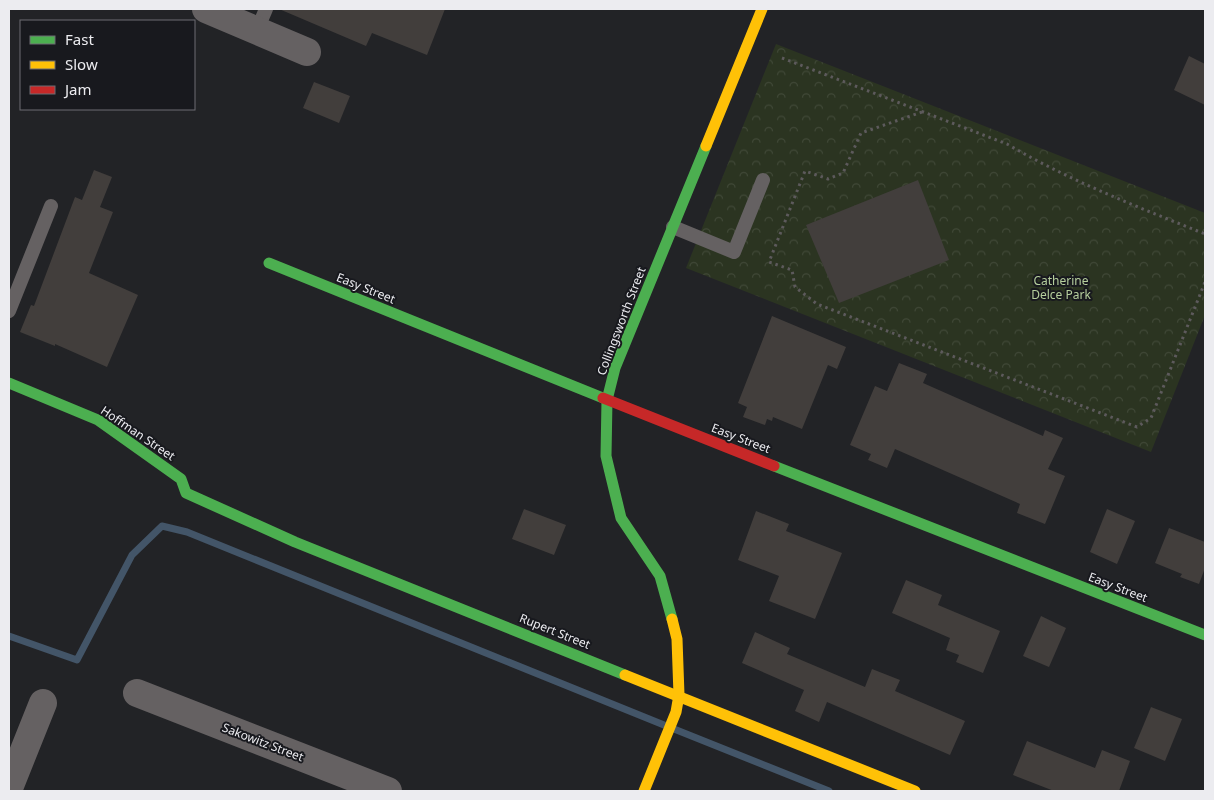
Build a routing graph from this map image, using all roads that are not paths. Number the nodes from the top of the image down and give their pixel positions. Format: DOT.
graph roads {
  1 [pos="206,9"];
  2 [pos="762,9"];
  3 [pos="261,20"];
  4 [pos="307,52"];
  5 [pos="763,180"];
  6 [pos="51,206"];
  7 [pos="673,227"];
  8 [pos="269,264"];
  9 [pos="9,311"];
  10 [pos="9,383"];
  11 [pos="607,400"];
  12 [pos="186,493"];
  13 [pos="1205,636"];
  14 [pos="137,693"];
  15 [pos="679,695"];
  16 [pos="43,703"];
  17 [pos="9,788"];
  18 [pos="388,791"];
  19 [pos="644,791"];
  20 [pos="915,791"];
  1 -- 3 [label="street"];
  2 -- 7 [label="street, Collingsworth Street"];
  3 -- 4 [label="street"];
  5 -- 7 [label="lane"];
  6 -- 9 [label="lane"];
  7 -- 11 [label="street, Collingsworth Street"];
  8 -- 11 [label="street, Easy Street"];
  10 -- 12 [label="street, Hoffman Street"];
  11 -- 13 [label="street, Easy Street"];
  11 -- 15 [label="street, Collingsworth Street"];
  12 -- 15 [label="street, Rupert Street"];
  14 -- 18 [label="street, Sakowitz Street"];
  15 -- 19 [label="street, Collingsworth Street"];
  15 -- 20 [label="street, Rupert Street"];
  16 -- 17 [label="street"];
}
